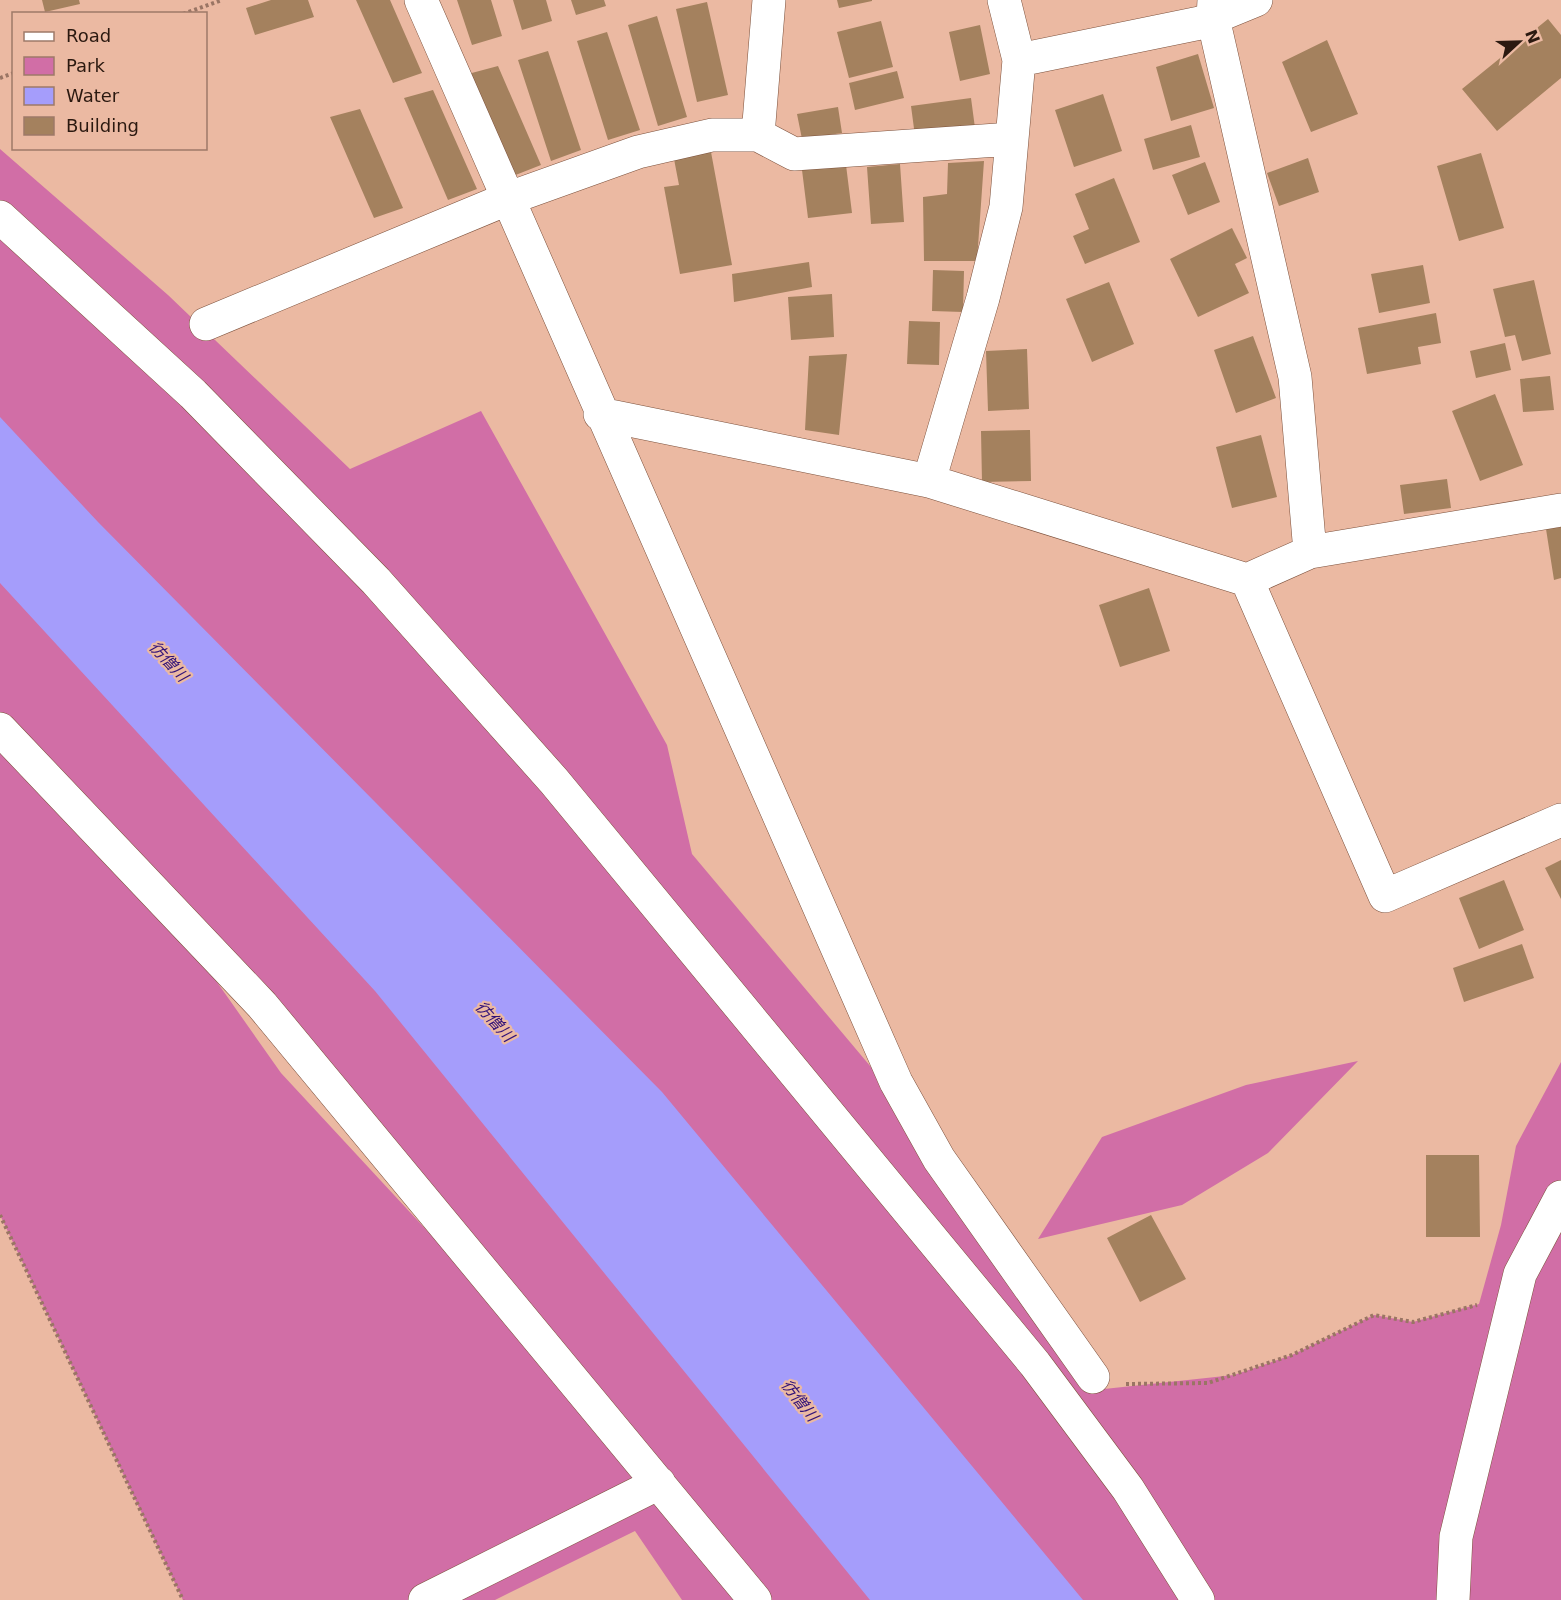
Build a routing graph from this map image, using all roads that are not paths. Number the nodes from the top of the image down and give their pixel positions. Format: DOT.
graph roads {
  1 [pos="420,0"];
  2 [pos="769,0"];
  3 [pos="1004,0"];
  4 [pos="1256,0"];
  5 [pos="1213,9"];
  6 [pos="1019,60"];
  7 [pos="758,135"];
  8 [pos="1012,140"];
  9 [pos="507,200"];
  10 [pos="0,217"];
  11 [pos="206,324"];
  12 [pos="600,414"];
  13 [pos="929,482"];
  14 [pos="1561,510"];
  15 [pos="1310,552"];
  16 [pos="1247,580"];
  17 [pos="0,729"];
  18 [pos="1561,820"];
  19 [pos="1561,1197"];
  20 [pos="1093,1377"];
  21 [pos="659,1483"];
  22 [pos="465,1591"];
  23 [pos="424,1600"];
  24 [pos="755,1600"];
  25 [pos="1198,1600"];
  26 [pos="1453,1600"];
  1 -- 9 [label="street"];
  2 -- 7 [label="street"];
  3 -- 6 [label="street"];
  4 -- 5 [label="street"];
  5 -- 6 [label="street"];
  5 -- 15 [label="street"];
  6 -- 8 [label="street"];
  7 -- 8 [label="street"];
  7 -- 9 [label="street"];
  8 -- 13 [label="street"];
  9 -- 11 [label="street"];
  9 -- 12 [label="street"];
  10 -- 25 [label="street"];
  12 -- 13 [label="street"];
  12 -- 20 [label="street"];
  13 -- 16 [label="street"];
  14 -- 15 [label="street"];
  15 -- 16 [label="street"];
  16 -- 18 [label="street"];
  17 -- 21 [label="street"];
  19 -- 26 [label="street"];
  21 -- 22 [label="street"];
  21 -- 24 [label="street"];
  22 -- 23 [label="street"];
}
